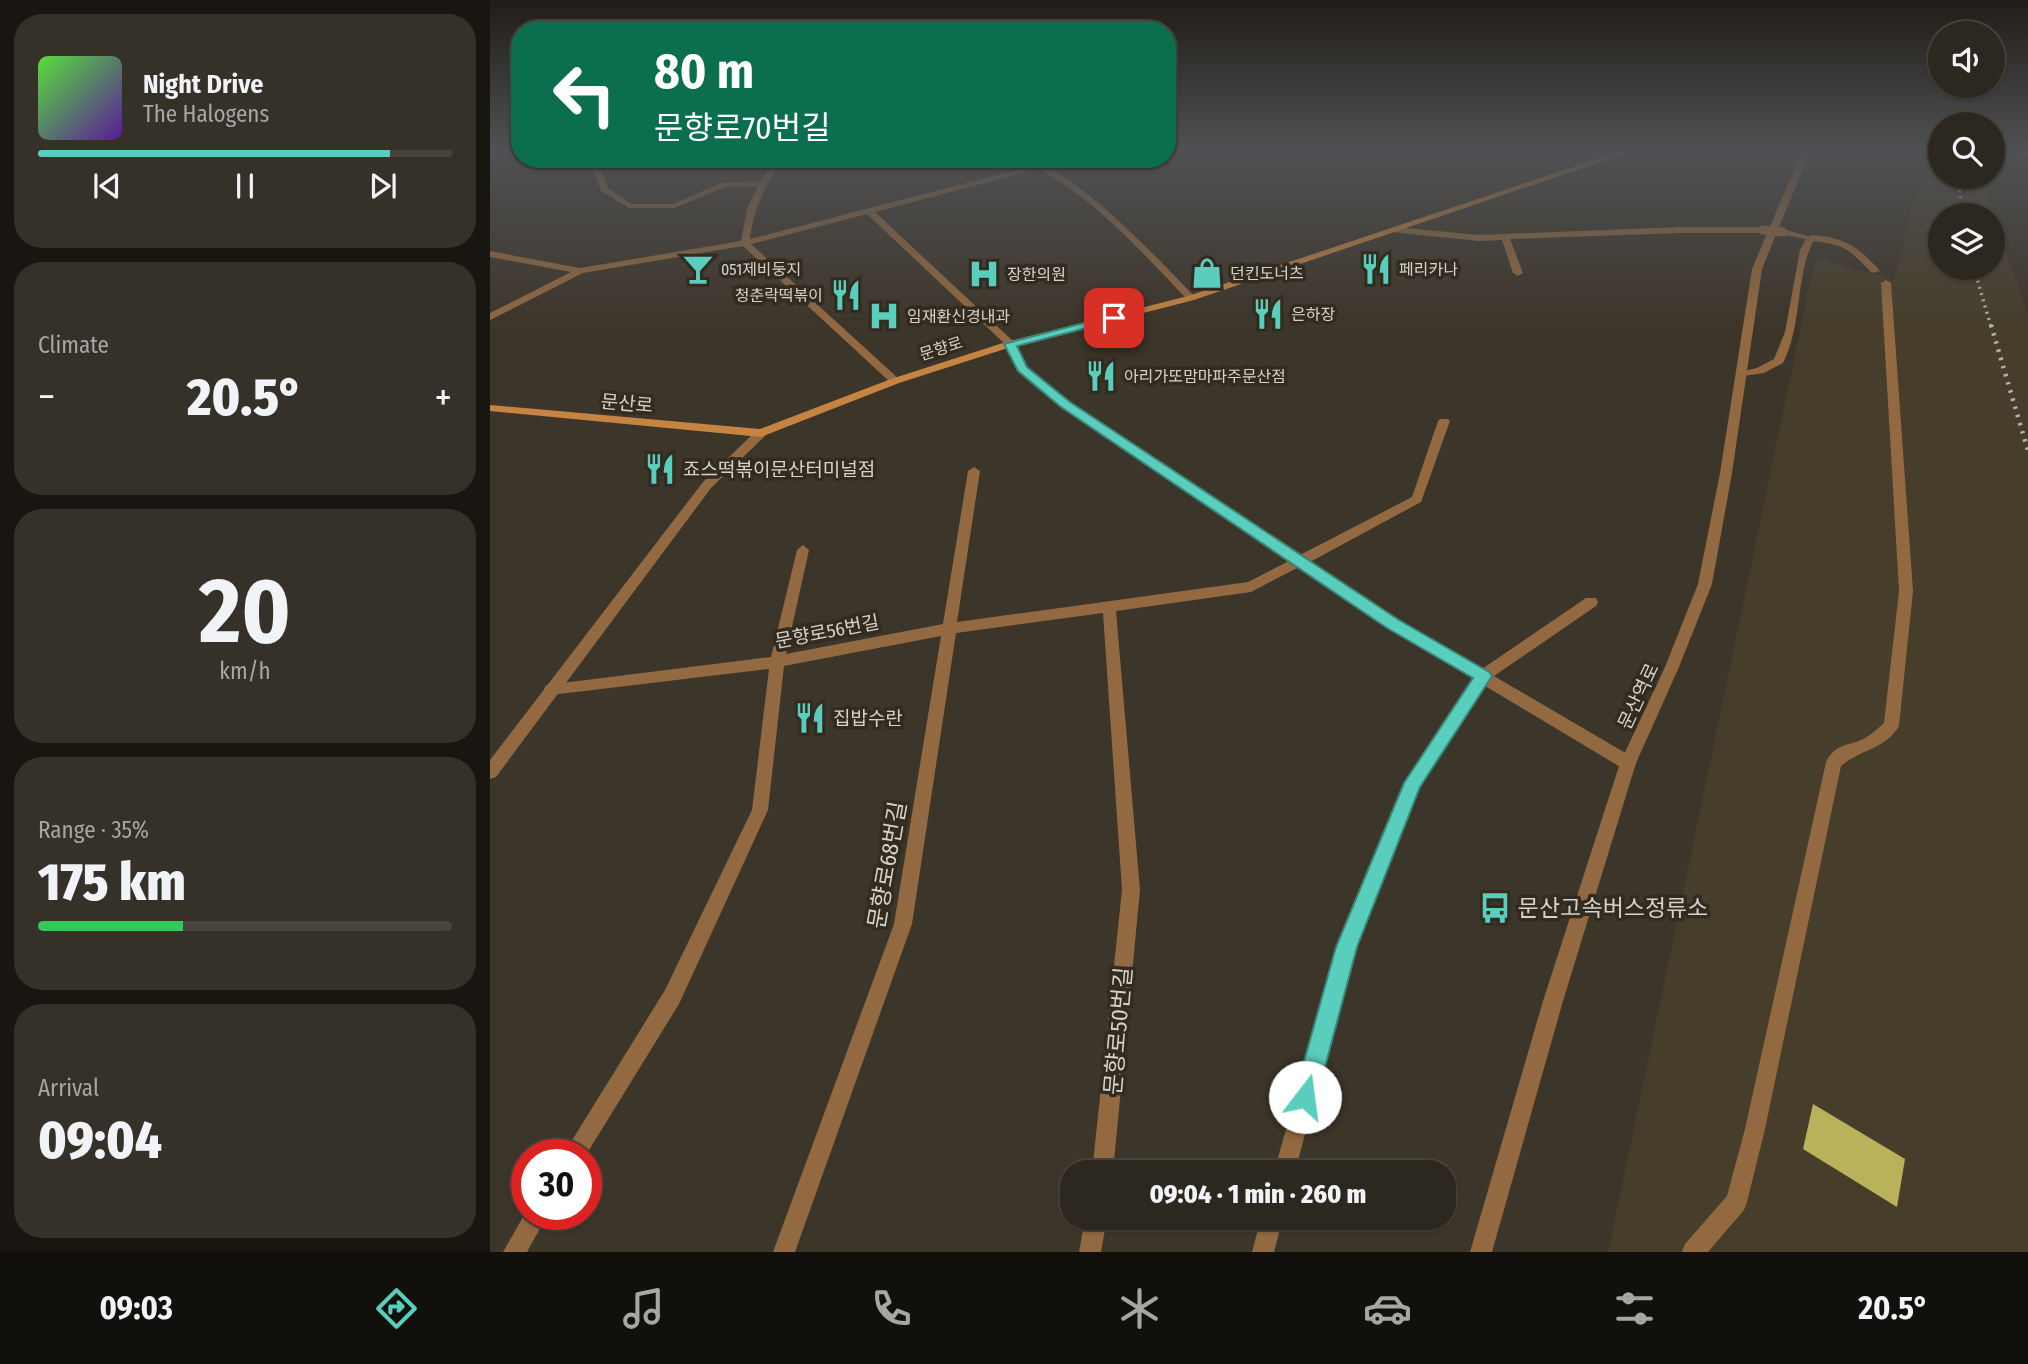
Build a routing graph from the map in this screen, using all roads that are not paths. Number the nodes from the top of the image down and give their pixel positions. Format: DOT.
graph roads {
  1 [pos="751,209"];
  2 [pos="875,209"];
  3 [pos="1100,209"];
  4 [pos="1457,209"];
  5 [pos="1782,209"];
  6 [pos="869,211"];
  7 [pos="1395,230"];
  8 [pos="1505,237"];
  9 [pos="1811,238"];
  10 [pos="745,243"];
  11 [pos="490,254"];
  12 [pos="580,271"];
  13 [pos="1518,273"];
  14 [pos="1191,298"];
  15 [pos="490,317"];
  16 [pos="1010,344"];
  17 [pos="1740,375"];
  18 [pos="895,381"];
  19 [pos="490,408"];
  20 [pos="1444,421"];
  21 [pos="761,433"];
  22 [pos="974,471"];
  23 [pos="803,550"];
  24 [pos="1302,562"];
  25 [pos="1591,602"];
  26 [pos="1109,607"];
  27 [pos="947,629"];
  28 [pos="777,662"];
  29 [pos="1483,676"];
  30 [pos="551,689"];
  31 [pos="496,756"];
  32 [pos="1628,763"];
  33 [pos="490,772"];
  34 [pos="584,1139"];
  35 [pos="1104,1160"];
  36 [pos="1288,1160"];
  37 [pos="527,1230"];
  38 [pos="1094,1230"];
  39 [pos="1269,1230"];
  40 [pos="514,1252"];
  41 [pos="784,1252"];
  42 [pos="1090,1252"];
  43 [pos="1263,1252"];
  44 [pos="1481,1252"];
  45 [pos="1693,1252"];
  1 -- 10 [label="street"];
  2 -- 6 [label="street"];
  3 -- 14 [label="street"];
  4 -- 7 [label="main road, 문향로"];
  5 -- 17 [label="street, 문산역로"];
  6 -- 10 [label="street"];
  6 -- 16 [label="street"];
  7 -- 8 [label="street"];
  7 -- 14 [label="main road, 문향로"];
  8 -- 9 [label="street, bridge"];
  8 -- 13 [label="street"];
  9 -- 17 [label="street"];
  9 -- 45 [label="street"];
  10 -- 12 [label="street"];
  10 -- 18 [label="street"];
  11 -- 12 [label="street"];
  12 -- 15 [label="street"];
  14 -- 16 [label="main road, 문향로"];
  16 -- 18 [label="main road, 문향로"];
  16 -- 24 [label="street"];
  17 -- 32 [label="street, 문산역로"];
  18 -- 21 [label="main road, 문향로"];
  19 -- 21 [label="main road, 문산로"];
  20 -- 24 [label="street, 문향로56번길"];
  21 -- 30 [label="street, 문향로"];
  22 -- 27 [label="street, 문향로68번길"];
  23 -- 28 [label="street"];
  24 -- 26 [label="street, 문향로56번길"];
  24 -- 29 [label="street"];
  25 -- 29 [label="street"];
  26 -- 27 [label="street, 문향로56번길"];
  26 -- 35 [label="street, 문향로50번길"];
  27 -- 28 [label="street, 문향로56번길"];
  27 -- 41 [label="street, 문향로68번길"];
  28 -- 30 [label="street, 문향로56번길"];
  28 -- 34 [label="street"];
  29 -- 32 [label="street"];
  29 -- 36 [label="street"];
  30 -- 31 [label="street, 문향로"];
  31 -- 33 [label="street, 문향로"];
  32 -- 44 [label="street, 문산역로"];
  37 -- 40 [label="street"];
  38 -- 42 [label="street"];
  39 -- 43 [label="street"];
}
